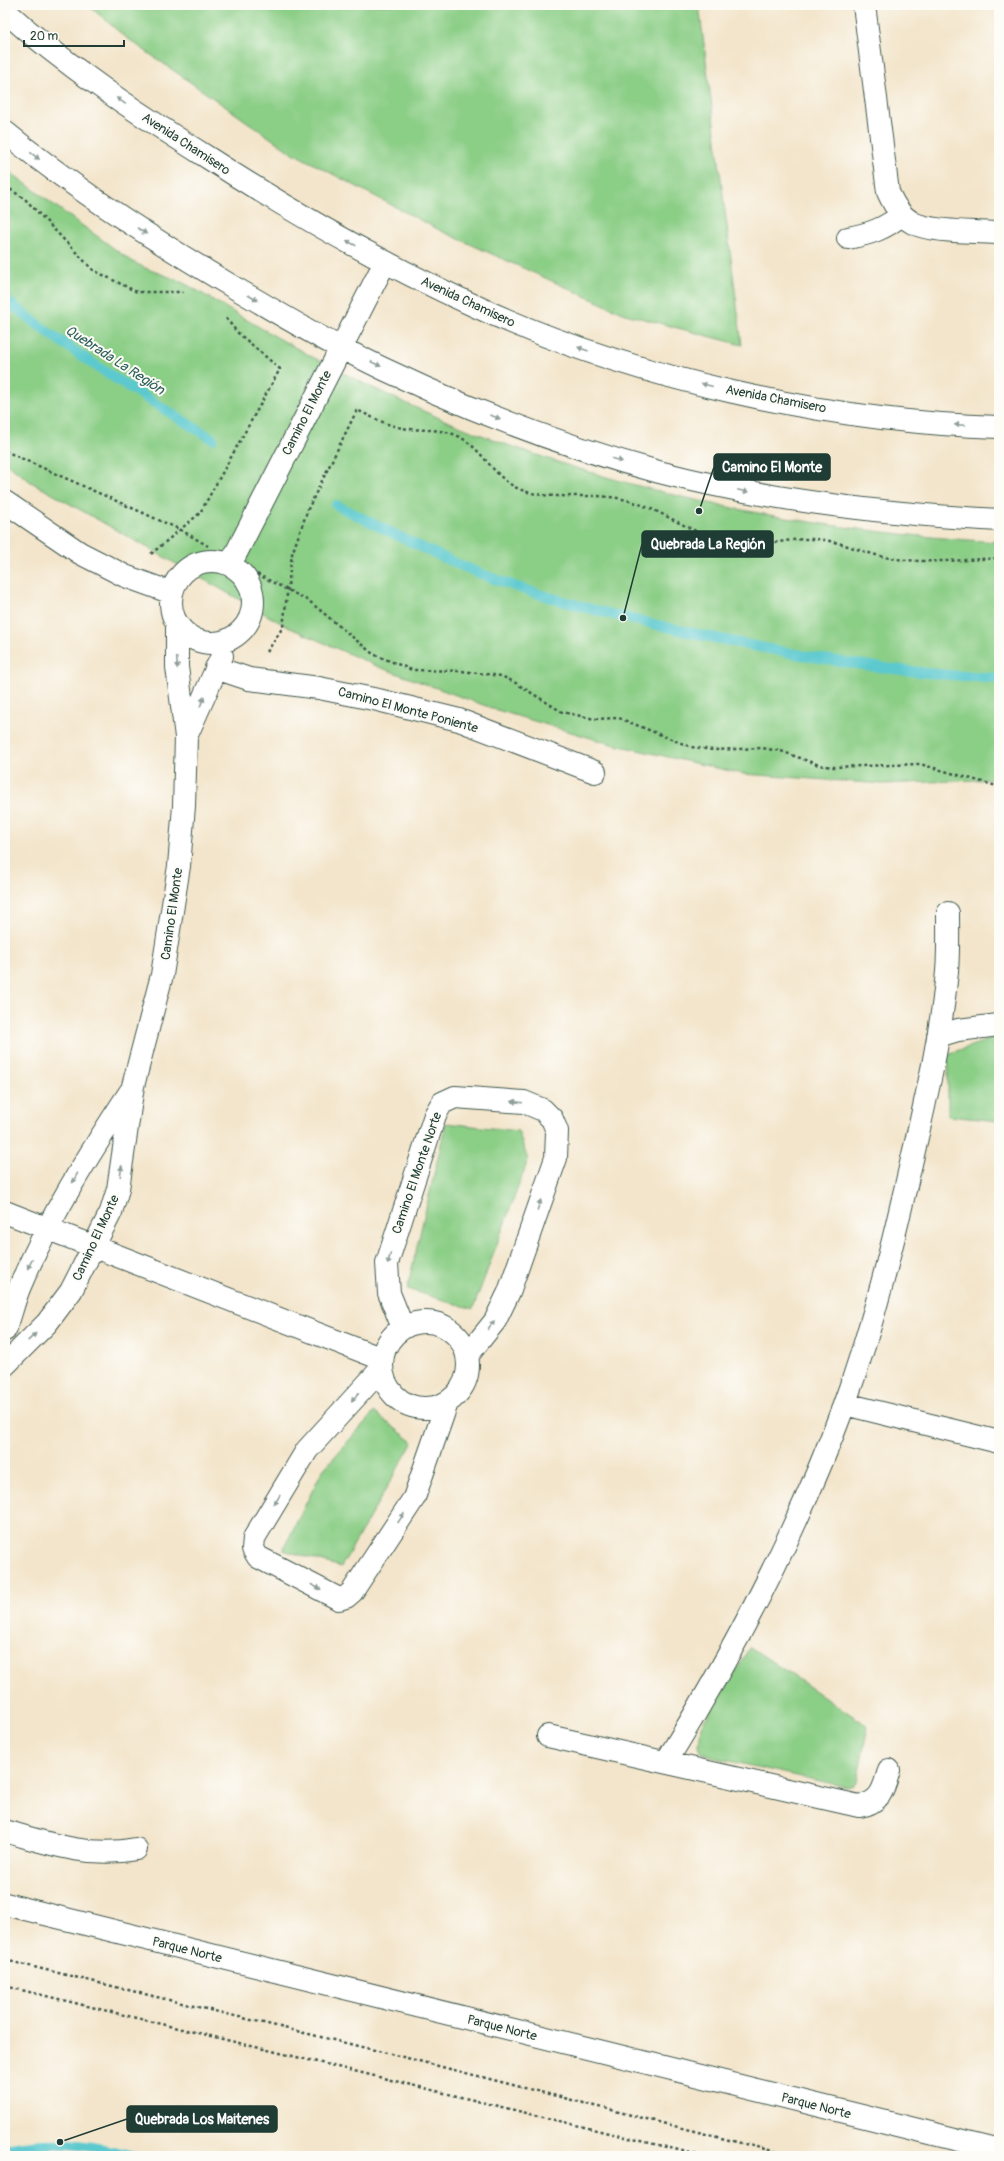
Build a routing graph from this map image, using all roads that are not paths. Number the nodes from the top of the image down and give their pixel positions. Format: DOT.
graph roads {
  1 [pos="864,5"];
  2 [pos="5,10"];
  3 [pos="5,132"];
  4 [pos="901,215"];
  5 [pos="999,233"];
  6 [pos="848,238"];
  7 [pos="385,262"];
  8 [pos="340,348"];
  9 [pos="999,427"];
  10 [pos="5,502"];
  11 [pos="999,520"];
  12 [pos="232,563"];
  13 [pos="172,593"];
  14 [pos="177,624"];
  15 [pos="232,638"];
  16 [pos="216,668"];
  17 [pos="186,737"];
  18 [pos="595,772"];
  19 [pos="948,913"];
  20 [pos="999,1025"];
  21 [pos="938,1036"];
  22 [pos="134,1086"];
  23 [pos="5,1212"];
  24 [pos="48,1229"];
  25 [pos="94,1247"];
  26 [pos="403,1328"];
  27 [pos="5,1330"];
  28 [pos="467,1356"];
  29 [pos="382,1364"];
  30 [pos="5,1365"];
  31 [pos="446,1403"];
  32 [pos="845,1404"];
  33 [pos="999,1442"];
  34 [pos="548,1736"];
  35 [pos="666,1762"];
  36 [pos="889,1770"];
  37 [pos="5,1831"];
  38 [pos="136,1849"];
  39 [pos="5,1904"];
  40 [pos="999,2150"];
  1 -- 4 [label="street"];
  7 -- 2 [label="street, Avenida Chamisero, one-way"];
  3 -- 8 [label="street, one-way"];
  4 -- 5 [label="street"];
  4 -- 6 [label="street"];
  7 -- 8 [label="street, Camino El Monte"];
  9 -- 7 [label="street, Avenida Chamisero, one-way"];
  8 -- 11 [label="street, one-way"];
  8 -- 12 [label="street, Camino El Monte"];
  10 -- 13 [label="street"];
  12 -- 13 [label="street"];
  12 -- 15 [label="street"];
  13 -- 14 [label="street"];
  14 -- 15 [label="street"];
  14 -- 17 [label="street, Camino El Monte, one-way"];
  15 -- 16 [label="street, Camino El Monte"];
  17 -- 16 [label="street, Camino El Monte, one-way"];
  16 -- 18 [label="street, Camino El Monte Poniente"];
  17 -- 22 [label="street, Camino El Monte"];
  19 -- 21 [label="street"];
  20 -- 21 [label="street"];
  21 -- 32 [label="street"];
  22 -- 24 [label="street, Camino El Monte, one-way"];
  25 -- 22 [label="street, Camino El Monte, one-way"];
  23 -- 24 [label="street"];
  24 -- 25 [label="street"];
  24 -- 27 [label="street, Camino El Monte, one-way"];
  25 -- 29 [label="street"];
  30 -- 25 [label="street, Camino El Monte, one-way"];
  26 -- 28 [label="street"];
  28 -- 26 [label="street, Camino El Monte Norte, one-way"];
  26 -- 29 [label="street"];
  28 -- 31 [label="street"];
  29 -- 31 [label="street"];
  29 -- 31 [label="street, one-way"];
  32 -- 33 [label="street"];
  32 -- 35 [label="street"];
  34 -- 35 [label="street"];
  35 -- 36 [label="street"];
  37 -- 38 [label="street"];
  39 -- 40 [label="street, Parque Norte"];
}
